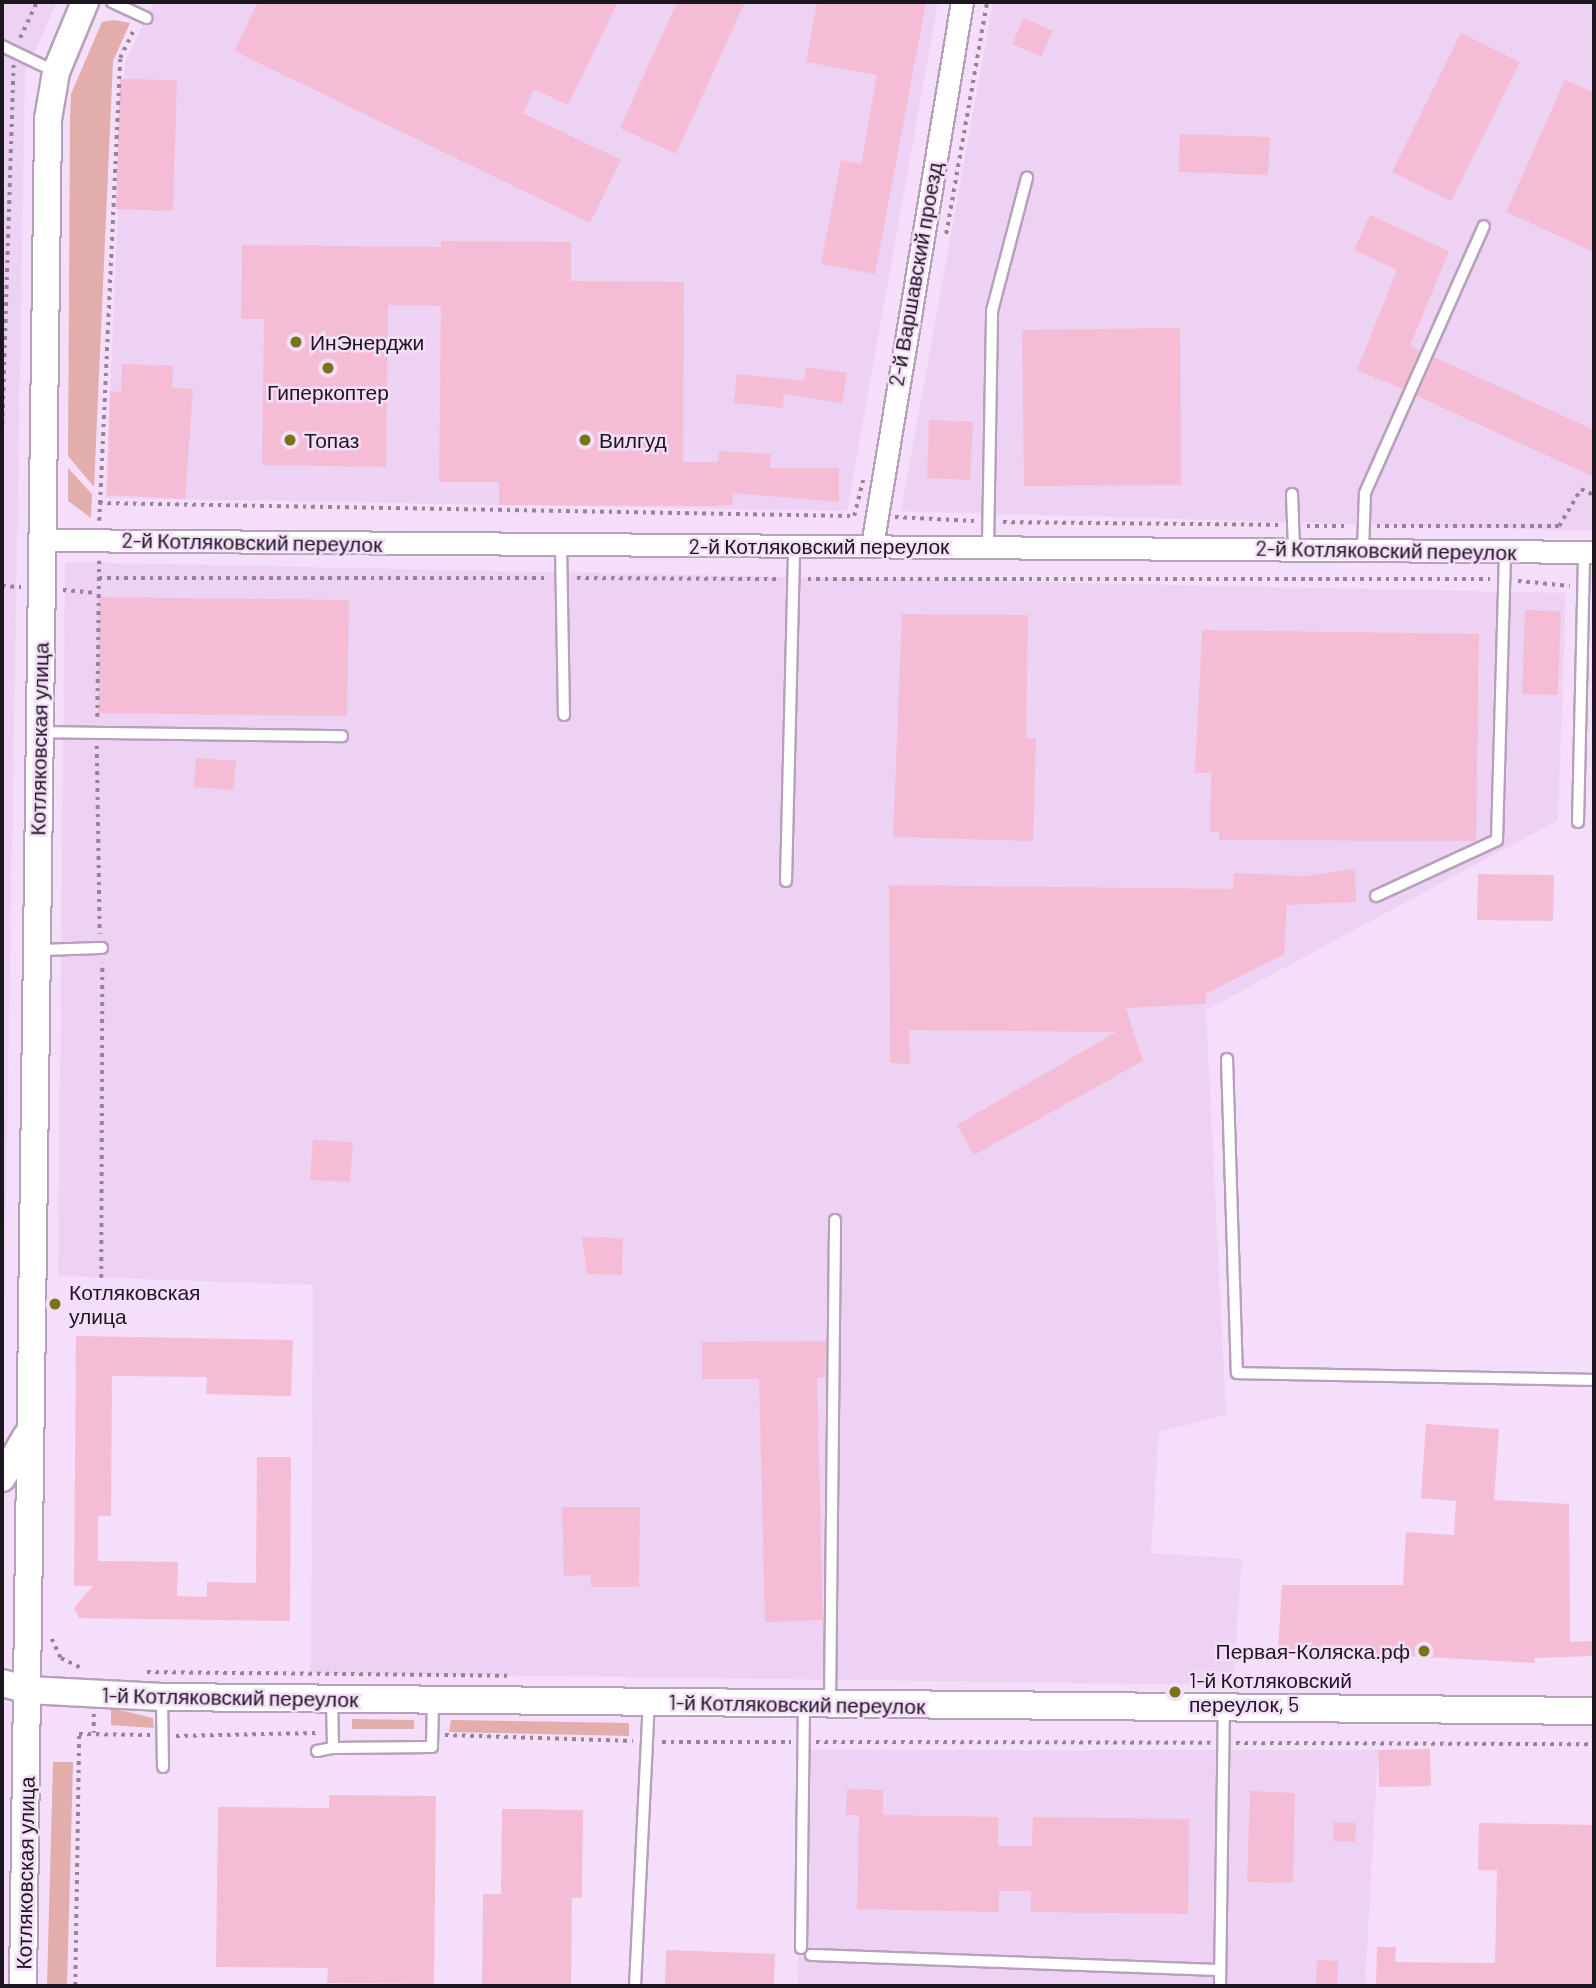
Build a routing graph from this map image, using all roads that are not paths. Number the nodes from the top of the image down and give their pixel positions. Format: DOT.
graph roads {
  1 [pos="85,2"];
  2 [pos="112,2"];
  3 [pos="962,2"];
  4 [pos="144,16"];
  5 [pos="2,46"];
  6 [pos="56,72"];
  7 [pos="1027,178"];
  8 [pos="1484,226"];
  9 [pos="1292,494"];
  10 [pos="43,540"];
  11 [pos="561,545"];
  12 [pos="794,546"];
  13 [pos="872,546"];
  14 [pos="988,546"];
  15 [pos="1294,549"];
  16 [pos="1363,550"];
  17 [pos="1505,551"];
  18 [pos="1589,552"];
  19 [pos="565,715"];
  20 [pos="39,732"];
  21 [pos="342,736"];
  22 [pos="1578,822"];
  23 [pos="786,881"];
  24 [pos="1376,896"];
  25 [pos="102,948"];
  26 [pos="37,950"];
  27 [pos="1227,1059"];
  28 [pos="835,1220"];
  29 [pos="1594,1380"];
  30 [pos="30,1425"];
  31 [pos="2,1478"];
  32 [pos="2,1683"];
  33 [pos="29,1690"];
  34 [pos="162,1697"];
  35 [pos="332,1699"];
  36 [pos="433,1699"];
  37 [pos="649,1702"];
  38 [pos="817,1706"];
  39 [pos="1224,1709"];
  40 [pos="1594,1711"];
  41 [pos="333,1748"];
  42 [pos="317,1751"];
  43 [pos="163,1767"];
  44 [pos="1220,1970"];
  45 [pos="23,1986"];
  46 [pos="635,1986"];
  47 [pos="1220,1986"];
  1 -- 6 [label="street, Котляковская улица"];
  2 -- 4 [label="lane"];
  3 -- 13 [label="street, 2-й Варшавский проезд"];
  5 -- 6 [label="lane"];
  6 -- 10 [label="street, Котляковская улица"];
  7 -- 14 [label="lane"];
  8 -- 16 [label="lane"];
  9 -- 15 [label="lane"];
  10 -- 11 [label="street, 2-й Котляковский переулок"];
  10 -- 20 [label="street, Котляковская улица"];
  11 -- 12 [label="street, 2-й Котляковский переулок"];
  11 -- 19 [label="lane"];
  12 -- 13 [label="street, 2-й Котляковский переулок"];
  12 -- 23 [label="lane"];
  13 -- 14 [label="street, 2-й Котляковский переулок"];
  14 -- 15 [label="street, 2-й Котляковский переулок"];
  15 -- 16 [label="street, 2-й Котляковский переулок"];
  16 -- 17 [label="street, 2-й Котляковский переулок"];
  17 -- 18 [label="street, 2-й Котляковский переулок"];
  17 -- 24 [label="lane"];
  18 -- 22 [label="lane"];
  20 -- 21 [label="lane"];
  20 -- 26 [label="street, Котляковская улица"];
  25 -- 26 [label="lane"];
  26 -- 30 [label="street, Котляковская улица"];
  27 -- 29 [label="lane"];
  28 -- 38 [label="lane"];
  30 -- 31 [label="street"];
  30 -- 33 [label="street, Котляковская улица"];
  32 -- 33 [label="street, 1-й Котляковский переулок"];
  33 -- 34 [label="street, 1-й Котляковский переулок"];
  33 -- 45 [label="street, Котляковская улица"];
  34 -- 35 [label="street, 1-й Котляковский переулок"];
  34 -- 43 [label="lane"];
  35 -- 36 [label="street, 1-й Котляковский переулок"];
  35 -- 41 [label="lane"];
  36 -- 37 [label="street, 1-й Котляковский переулок"];
  36 -- 41 [label="lane"];
  37 -- 38 [label="street, 1-й Котляковский переулок"];
  37 -- 46 [label="lane"];
  38 -- 39 [label="street, 1-й Котляковский переулок"];
  38 -- 44 [label="lane"];
  39 -- 40 [label="street, 1-й Котляковский переулок"];
  39 -- 44 [label="lane"];
  41 -- 42 [label="lane"];
  44 -- 47 [label="lane"];
}
